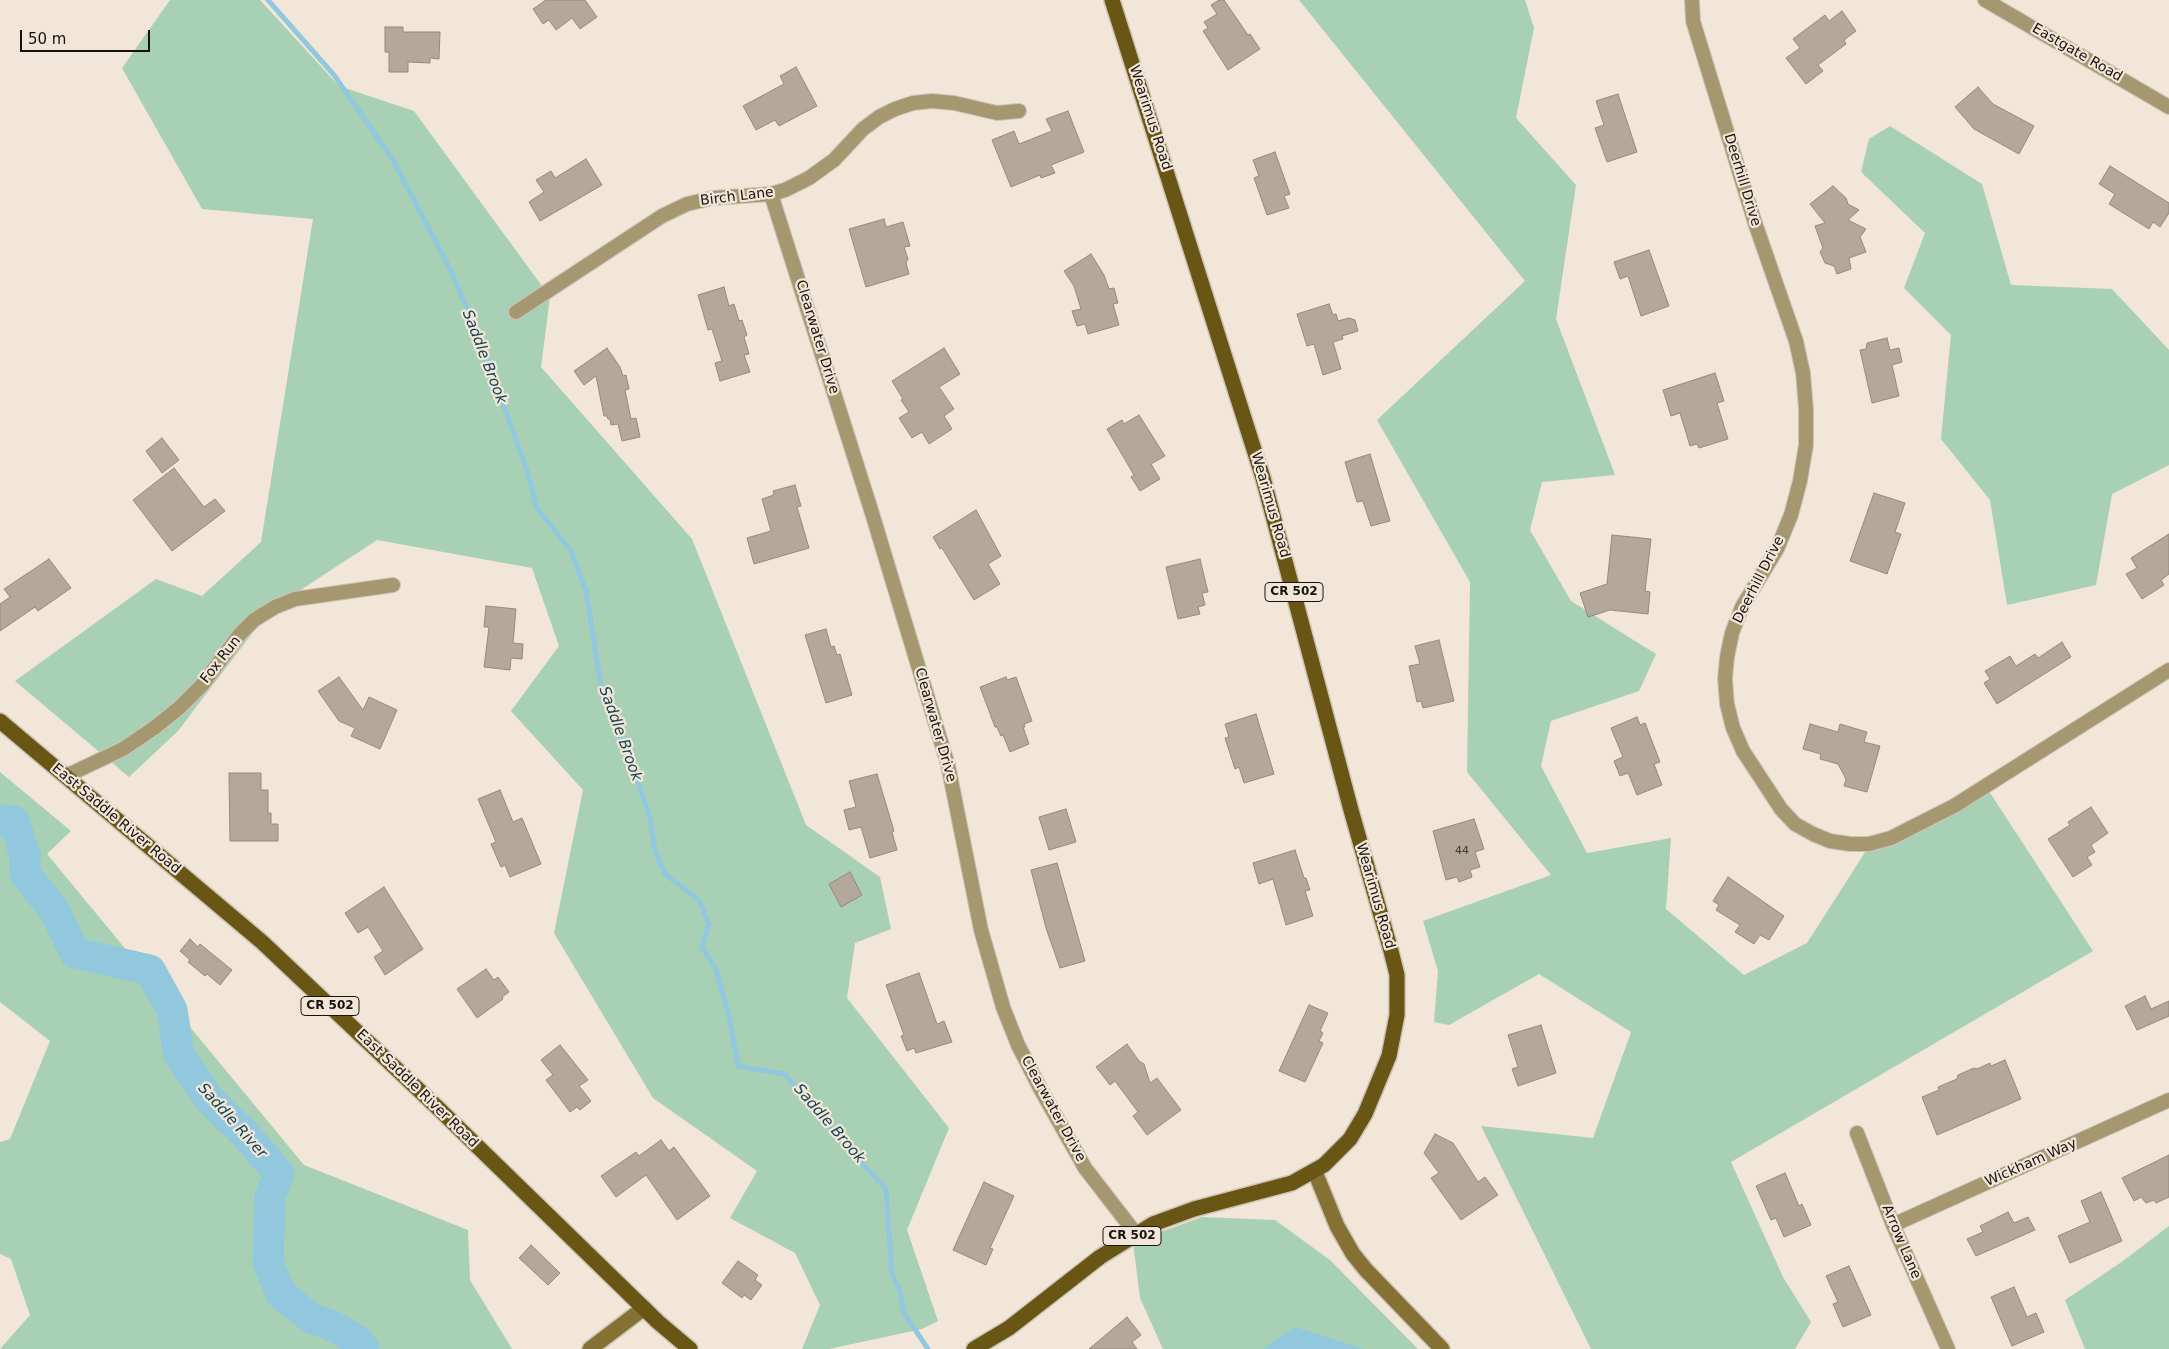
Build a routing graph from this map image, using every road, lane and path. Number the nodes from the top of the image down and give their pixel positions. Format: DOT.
graph roads {
  1 [pos="1112,0"];
  2 [pos="1692,0"];
  3 [pos="1985,0"];
  4 [pos="2169,107"];
  5 [pos="1019,111"];
  6 [pos="772,194"];
  7 [pos="516,312"];
  8 [pos="393,585"];
  9 [pos="2169,670"];
  10 [pos="0,721"];
  11 [pos="66,776"];
  12 [pos="2169,1100"];
  13 [pos="1857,1133"];
  14 [pos="1315,1172"];
  15 [pos="1893,1225"];
  16 [pos="1136,1234"];
  17 [pos="644,1308"];
  18 [pos="590,1349"];
  19 [pos="690,1349"];
  20 [pos="974,1349"];
  21 [pos="1442,1349"];
  22 [pos="1948,1349"];
  1 -- 14 [label="main road, Wearimus Road / CR 502"];
  2 -- 9 [label="street, Deerhill Drive"];
  3 -- 4 [label="street, Eastgate Road"];
  5 -- 6 [label="street, Birch Lane"];
  6 -- 7 [label="street, Birch Lane"];
  6 -- 16 [label="street, Clearwater Drive"];
  8 -- 11 [label="street, Fox Run"];
  10 -- 11 [label="main road, East Saddle River Road / CR 502"];
  11 -- 17 [label="main road, East Saddle River Road / CR 502"];
  12 -- 15 [label="street, Wickham Way"];
  13 -- 15 [label="street, Arrow Lane"];
  14 -- 16 [label="main road, CR 502"];
  14 -- 21 [label="main road"];
  15 -- 22 [label="street, Arrow Lane"];
  16 -- 20 [label="main road, CR 502"];
  17 -- 18 [label="main road"];
  17 -- 19 [label="main road, East Saddle River Road / CR 502"];
}
